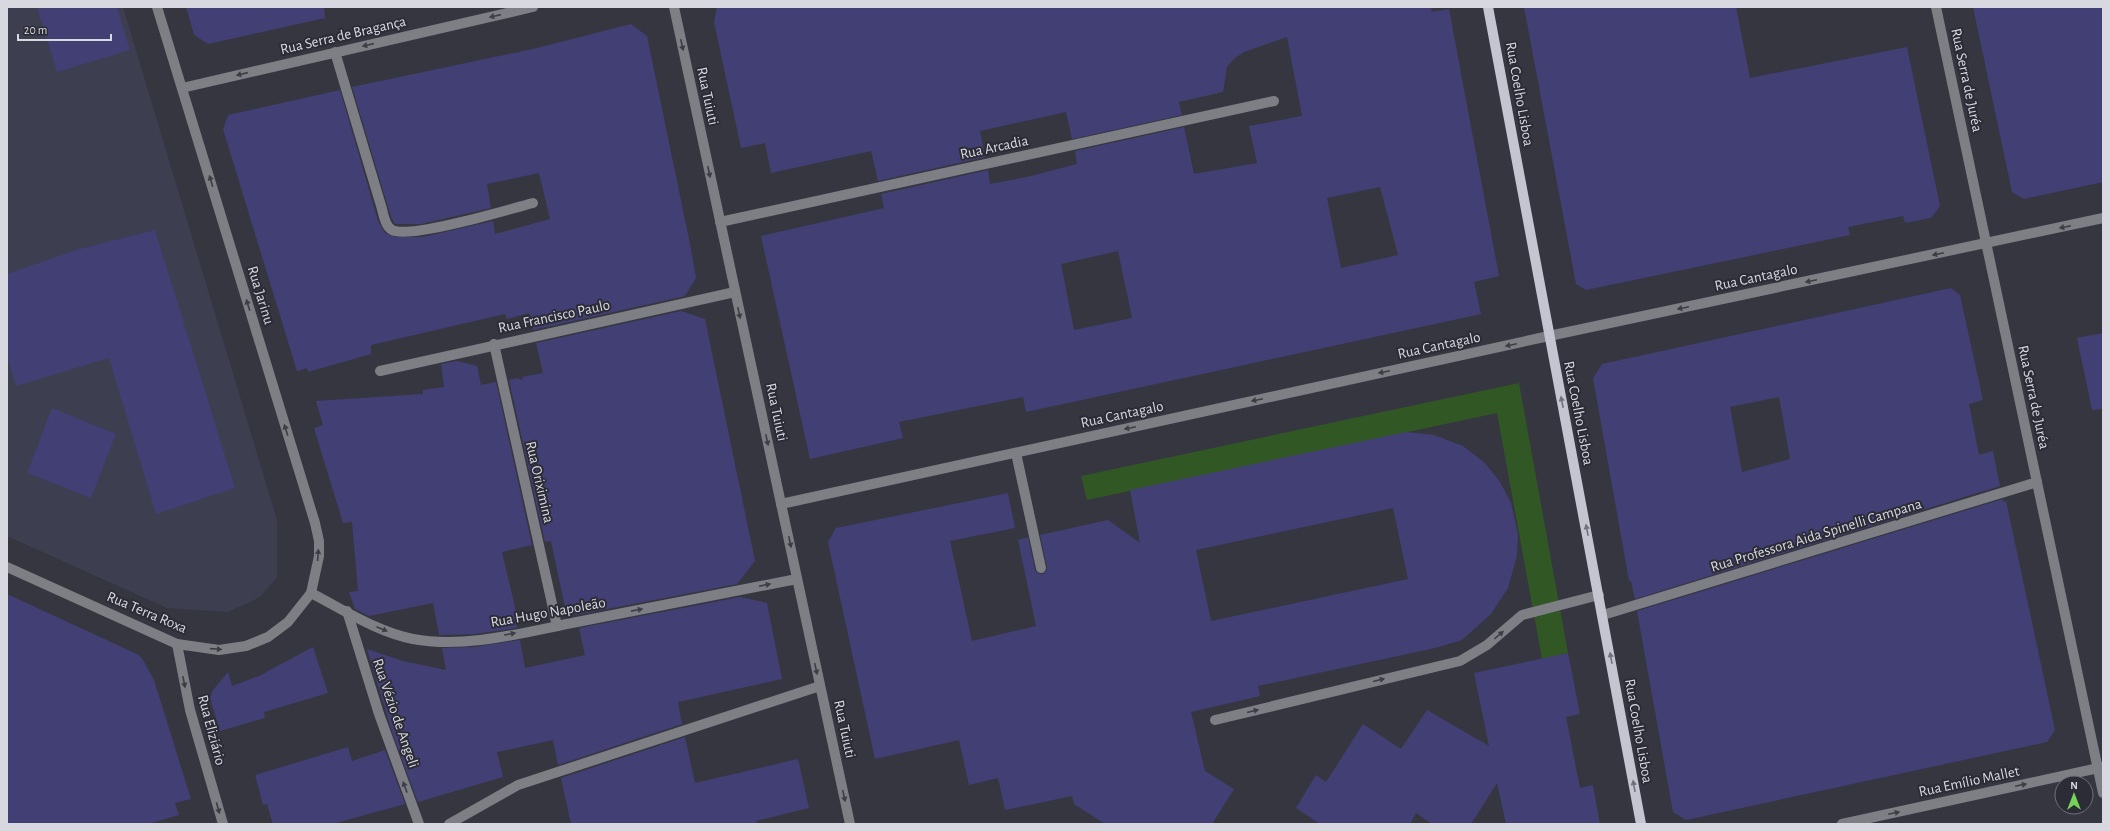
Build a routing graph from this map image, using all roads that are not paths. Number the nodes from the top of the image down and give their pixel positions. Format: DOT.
graph roads {
  1 [pos="157,7"];
  2 [pos="533,7"];
  3 [pos="674,7"];
  4 [pos="1488,7"];
  5 [pos="1936,7"];
  6 [pos="335,52"];
  7 [pos="182,88"];
  8 [pos="1274,102"];
  9 [pos="533,203"];
  10 [pos="2103,218"];
  11 [pos="720,222"];
  12 [pos="1986,243"];
  13 [pos="735,292"];
  14 [pos="1549,336"];
  15 [pos="494,344"];
  16 [pos="380,371"];
  17 [pos="1016,453"];
  18 [pos="2037,482"];
  19 [pos="781,504"];
  20 [pos="7,567"];
  21 [pos="1041,568"];
  22 [pos="797,579"];
  23 [pos="311,593"];
  24 [pos="1599,595"];
  25 [pos="347,612"];
  26 [pos="1603,614"];
  27 [pos="557,626"];
  28 [pos="177,644"];
  29 [pos="820,686"];
  30 [pos="1215,720"];
  31 [pos="2100,768"];
  32 [pos="2103,793"];
  33 [pos="222,824"];
  34 [pos="419,824"];
  35 [pos="450,824"];
  36 [pos="850,824"];
  37 [pos="1641,824"];
  38 [pos="1842,824"];
  1 -- 7 [label="street, Rua Jarinu"];
  2 -- 6 [label="street, Rua Serra de Bragança, one-way"];
  3 -- 11 [label="street, Rua Tuiuti, one-way"];
  4 -- 14 [label="main road, Rua Coelho Lisboa"];
  5 -- 12 [label="street, Rua Serra de Juréa"];
  6 -- 7 [label="street, Rua Serra de Bragança, one-way"];
  6 -- 9 [label="street"];
  23 -- 7 [label="street, Rua Jarinu, one-way"];
  8 -- 11 [label="street, Rua Arcadia"];
  10 -- 12 [label="street, Rua Cantagalo, one-way"];
  11 -- 13 [label="street, Rua Tuiuti"];
  12 -- 14 [label="street, Rua Cantagalo, one-way"];
  12 -- 18 [label="street, Rua Serra de Juréa"];
  13 -- 15 [label="street, Rua Francisco Paulo"];
  13 -- 19 [label="street, Rua Tuiuti, one-way"];
  14 -- 17 [label="street, Rua Cantagalo, one-way"];
  24 -- 14 [label="main road, Rua Coelho Lisboa, one-way"];
  15 -- 16 [label="street, Rua Francisco Paulo"];
  15 -- 27 [label="street, Rua Oriximina"];
  17 -- 19 [label="street, Rua Cantagalo"];
  17 -- 21 [label="street"];
  18 -- 26 [label="street, Rua Professora Aida Spinelli Campana"];
  18 -- 31 [label="street, Rua Serra de Juréa"];
  19 -- 22 [label="street, Rua Tuiuti, one-way"];
  20 -- 28 [label="street, Rua Terra Roxa"];
  27 -- 22 [label="street, Rua Hugo Napoleão, one-way"];
  22 -- 29 [label="street, Rua Tuiuti, one-way"];
  23 -- 25 [label="street, Rua Hugo Napoleão"];
  28 -- 23 [label="street, Rua Terra Roxa, one-way"];
  24 -- 26 [label="main road, Rua Coelho Lisboa"];
  30 -- 24 [label="street, one-way"];
  25 -- 27 [label="street, Rua Hugo Napoleão, one-way"];
  34 -- 25 [label="street, Rua Vézio de Angeli, one-way"];
  37 -- 26 [label="main road, Rua Coelho Lisboa, one-way"];
  28 -- 33 [label="street, Rua Eliziário, one-way"];
  29 -- 35 [label="street"];
  29 -- 36 [label="street, Rua Tuiuti, one-way"];
  31 -- 32 [label="street, Rua Serra de Juréa"];
  38 -- 31 [label="street, Rua Emílio Mallet, one-way"];
}
